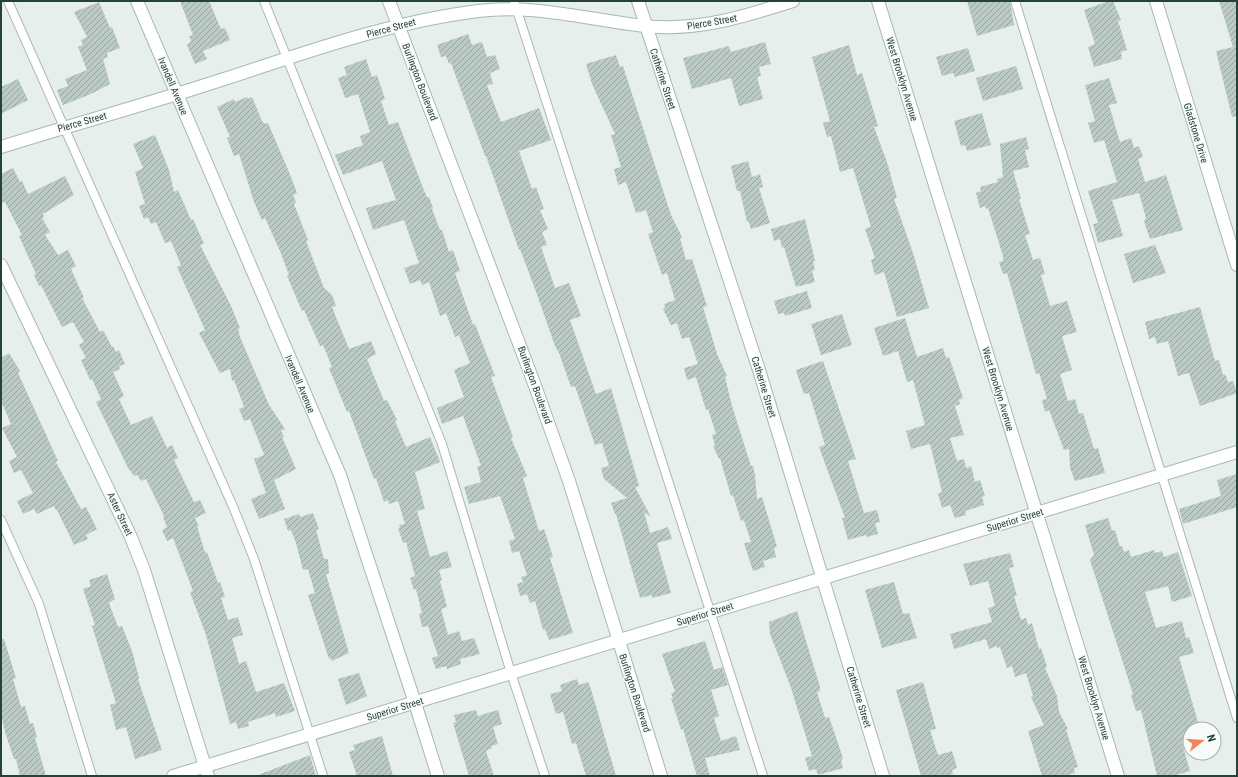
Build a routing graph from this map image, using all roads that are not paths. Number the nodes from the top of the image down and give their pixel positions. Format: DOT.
graph roads {
  1 [pos="8,1"];
  2 [pos="137,1"];
  3 [pos="264,1"];
  4 [pos="389,1"];
  5 [pos="638,1"];
  6 [pos="793,1"];
  7 [pos="878,1"];
  8 [pos="1015,1"];
  9 [pos="1156,1"];
  10 [pos="515,5"];
  11 [pos="398,25"];
  12 [pos="646,27"];
  13 [pos="287,59"];
  14 [pos="177,94"];
  15 [pos="64,127"];
  16 [pos="1,147"];
  17 [pos="1,265"];
  18 [pos="1237,265"];
  19 [pos="1237,452"];
  20 [pos="1161,476"];
  21 [pos="1037,514"];
  22 [pos="1,520"];
  23 [pos="823,578"];
  24 [pos="711,612"];
  25 [pos="618,641"];
  26 [pos="511,673"];
  27 [pos="415,702"];
  28 [pos="1237,718"];
  29 [pos="310,734"];
  30 [pos="207,771"];
  31 [pos="92,776"];
  32 [pos="173,776"];
  33 [pos="322,776"];
  34 [pos="438,776"];
  35 [pos="545,776"];
  36 [pos="661,776"];
  37 [pos="764,776"];
  38 [pos="883,776"];
  39 [pos="1118,776"];
  1 -- 15 [label="lane"];
  2 -- 14 [label="street, Ivandell Avenue"];
  3 -- 13 [label="lane"];
  4 -- 11 [label="street, Burlington Boulevard"];
  5 -- 12 [label="street, Catherine Street"];
  6 -- 12 [label="street, Pierce Street"];
  7 -- 21 [label="street, West Brooklyn Avenue"];
  8 -- 20 [label="lane"];
  9 -- 18 [label="street, Gladstone Drive"];
  10 -- 11 [label="street, Pierce Street"];
  10 -- 12 [label="street, Pierce Street"];
  10 -- 24 [label="lane"];
  11 -- 13 [label="street, Pierce Street"];
  11 -- 25 [label="street, Burlington Boulevard"];
  12 -- 23 [label="street, Catherine Street"];
  13 -- 14 [label="street, Pierce Street"];
  13 -- 26 [label="lane"];
  14 -- 15 [label="street, Pierce Street"];
  14 -- 27 [label="street, Ivandell Avenue"];
  15 -- 16 [label="street, Pierce Street"];
  15 -- 29 [label="lane"];
  17 -- 30 [label="street, Aster Street"];
  19 -- 20 [label="street, Superior Street"];
  20 -- 21 [label="street, Superior Street"];
  20 -- 28 [label="lane"];
  21 -- 23 [label="street, Superior Street"];
  21 -- 39 [label="street, West Brooklyn Avenue"];
  22 -- 31 [label="lane"];
  23 -- 24 [label="street, Superior Street"];
  23 -- 38 [label="street, Catherine Street"];
  24 -- 25 [label="street, Superior Street"];
  24 -- 37 [label="lane"];
  25 -- 26 [label="street, Superior Street"];
  25 -- 36 [label="street, Burlington Boulevard"];
  26 -- 27 [label="street, Superior Street"];
  26 -- 35 [label="lane"];
  27 -- 29 [label="street, Superior Street"];
  27 -- 34 [label="street, Ivandell Avenue"];
  29 -- 30 [label="street, Superior Street"];
  29 -- 33 [label="lane"];
  30 -- 32 [label="street, Superior Street"];
}
